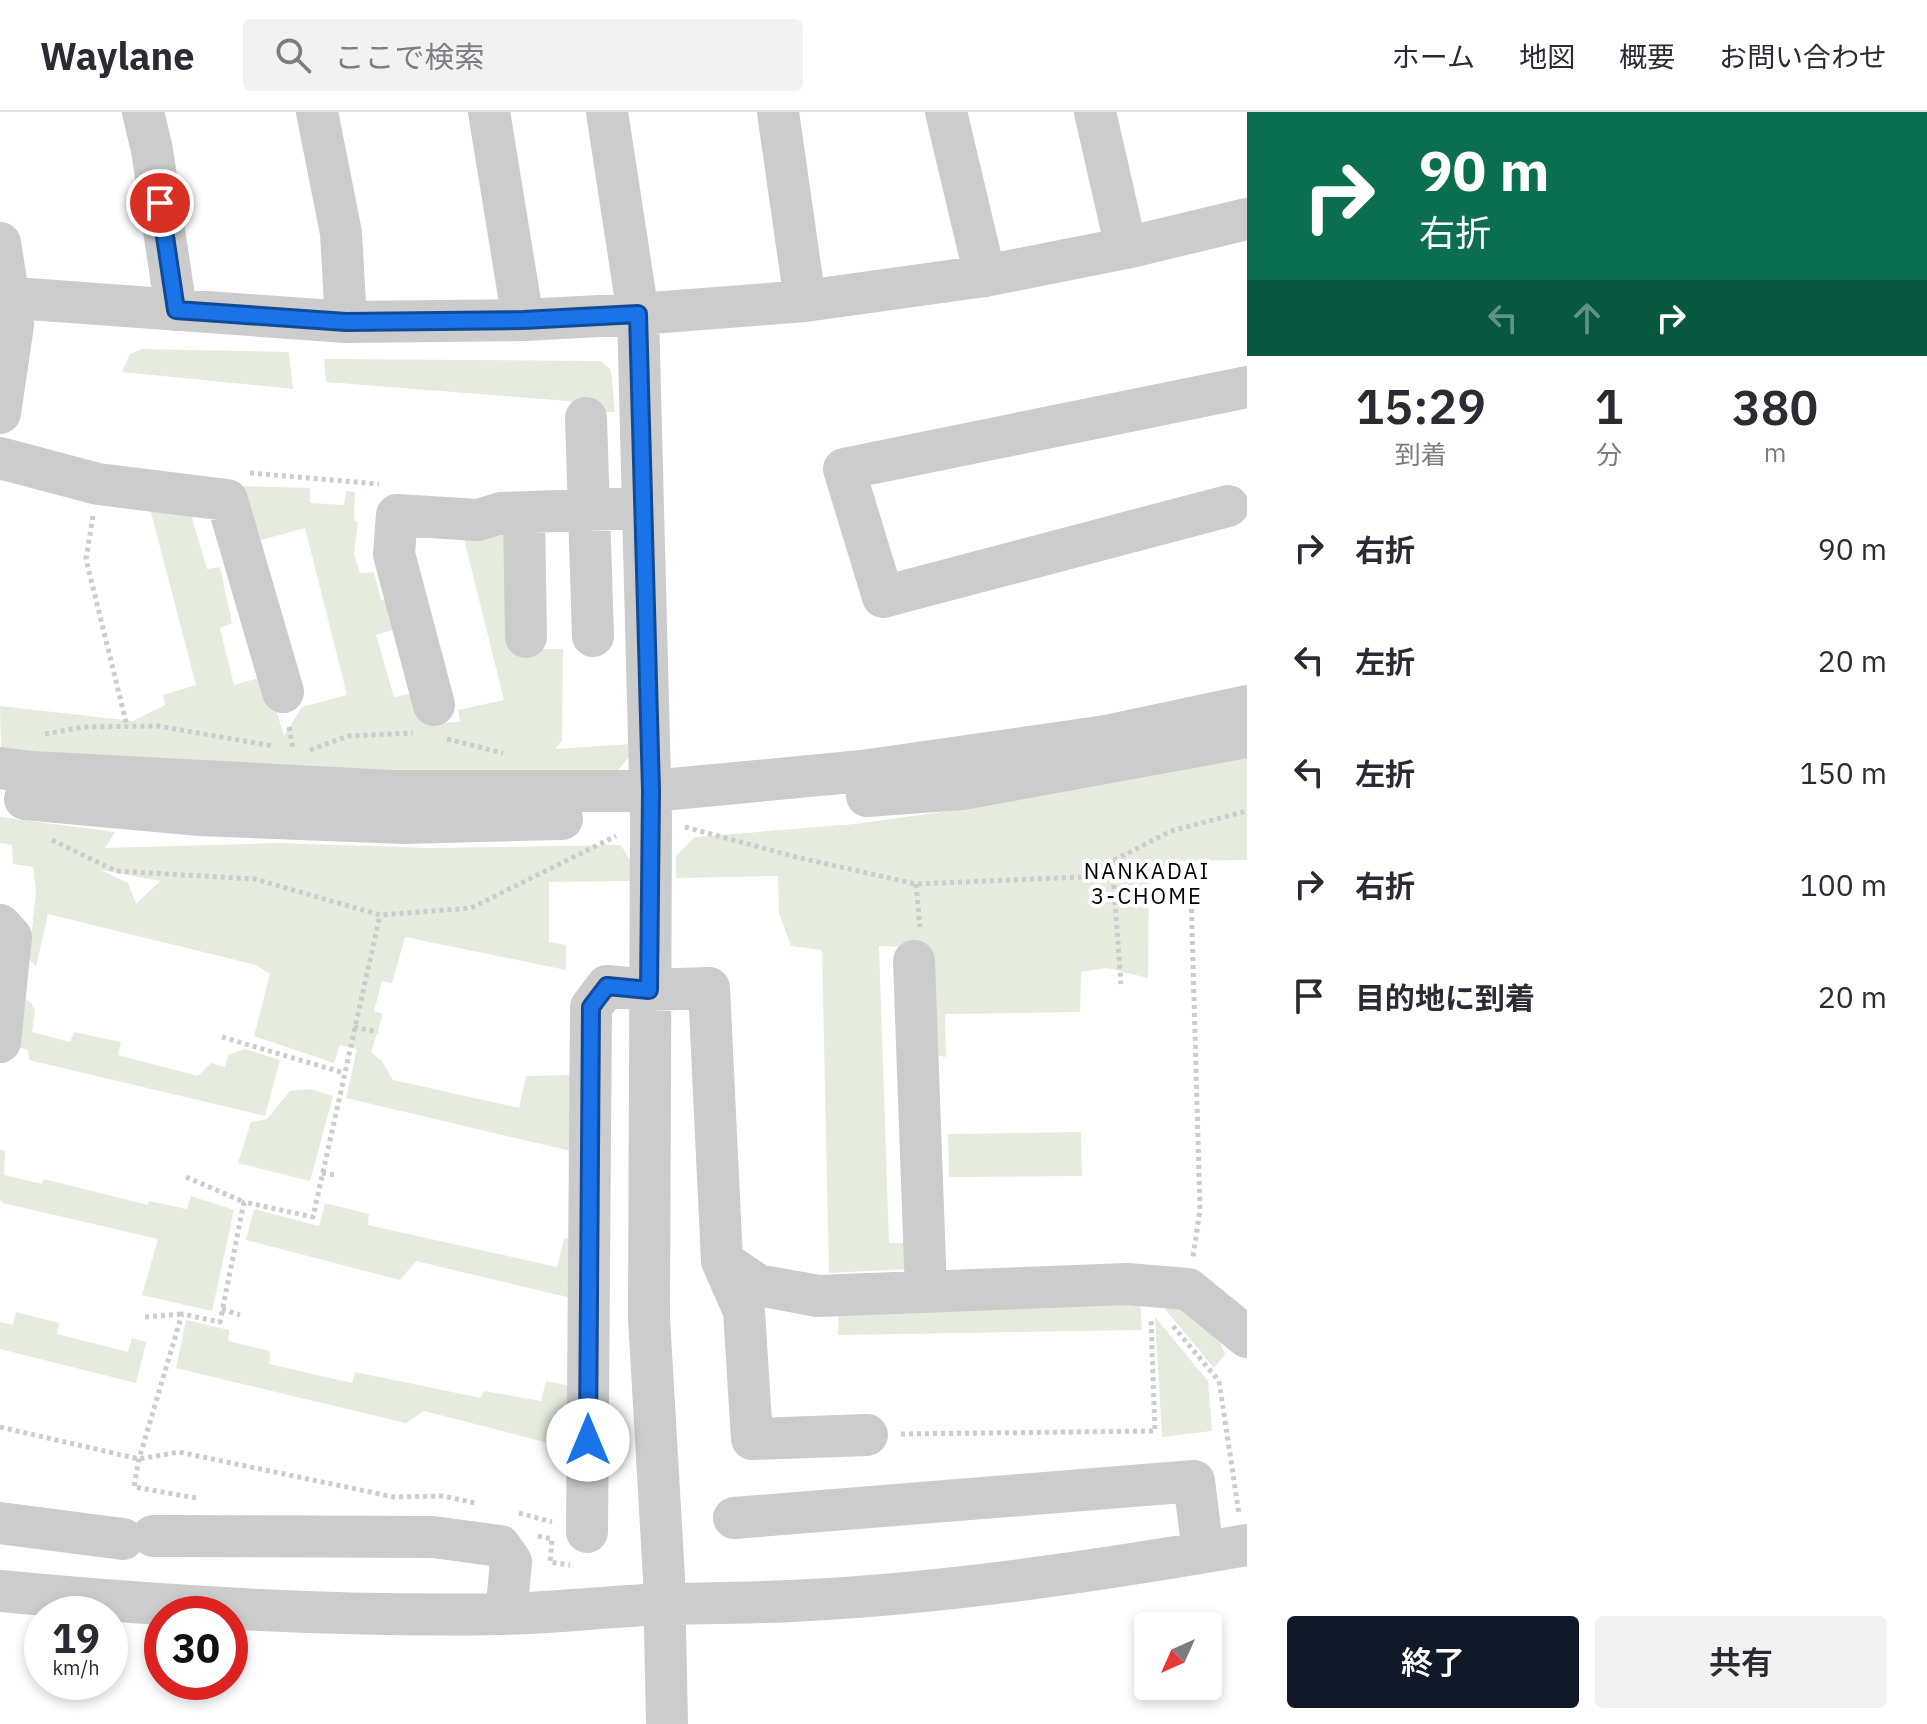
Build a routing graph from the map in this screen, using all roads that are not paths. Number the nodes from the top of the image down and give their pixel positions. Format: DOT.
graph roads {
  1 [pos="143,112"];
  2 [pos="317,112"];
  3 [pos="489,112"];
  4 [pos="607,112"];
  5 [pos="778,112"];
  6 [pos="946,112"];
  7 [pos="1095,112"];
  8 [pos="1247,219"];
  9 [pos="0,243"];
  10 [pos="1126,248"];
  11 [pos="985,276"];
  12 [pos="4,298"];
  13 [pos="805,301"];
  14 [pos="176,310"];
  15 [pos="638,314"];
  16 [pos="523,320"];
  17 [pos="346,322"];
  18 [pos="1247,387"];
  19 [pos="0,413"];
  20 [pos="586,418"];
  21 [pos="0,458"];
  22 [pos="1228,506"];
  23 [pos="643,508"];
  24 [pos="587,510"];
  25 [pos="524,513"];
  26 [pos="593,636"];
  27 [pos="526,637"];
  28 [pos="283,692"];
  29 [pos="1247,706"];
  30 [pos="432,725"];
  31 [pos="1247,737"];
  32 [pos="0,768"];
  33 [pos="0,797"];
  34 [pos="651,804"];
  35 [pos="0,925"];
  36 [pos="914,961"];
  37 [pos="649,990"];
  38 [pos="0,1042"];
  39 [pos="722,1261"];
  40 [pos="926,1292"];
  41 [pos="1247,1337"];
  42 [pos="867,1435"];
  43 [pos="734,1518"];
  44 [pos="0,1523"];
  45 [pos="587,1532"];
  46 [pos="1245,1545"];
  47 [pos="1203,1552"];
  48 [pos="0,1591"];
  49 [pos="664,1604"];
  50 [pos="506,1614"];
  51 [pos="667,1724"];
  1 -- 14 [label="street"];
  2 -- 17 [label="street"];
  3 -- 16 [label="street"];
  4 -- 15 [label="street"];
  5 -- 13 [label="street"];
  6 -- 11 [label="street"];
  7 -- 10 [label="street"];
  8 -- 10 [label="street"];
  9 -- 12 [label="street"];
  10 -- 11 [label="street"];
  11 -- 13 [label="street"];
  12 -- 14 [label="street"];
  12 -- 19 [label="street"];
  13 -- 15 [label="street"];
  14 -- 17 [label="street"];
  15 -- 16 [label="street"];
  15 -- 23 [label="street"];
  16 -- 17 [label="street"];
  18 -- 22 [label="street"];
  20 -- 24 [label="street"];
  21 -- 28 [label="street"];
  23 -- 24 [label="street"];
  23 -- 34 [label="street"];
  24 -- 25 [label="street"];
  24 -- 26 [label="street"];
  25 -- 27 [label="street"];
  25 -- 30 [label="street"];
  29 -- 34 [label="street"];
  31 -- 34 [label="street"];
  32 -- 34 [label="street"];
  33 -- 34 [label="street"];
  34 -- 37 [label="street"];
  35 -- 38 [label="street"];
  36 -- 40 [label="street"];
  37 -- 39 [label="street"];
  37 -- 45 [label="street"];
  37 -- 49 [label="street"];
  39 -- 40 [label="street"];
  39 -- 42 [label="street"];
  40 -- 41 [label="street"];
  43 -- 47 [label="street"];
  44 -- 50 [label="street"];
  46 -- 47 [label="street"];
  47 -- 49 [label="street"];
  48 -- 50 [label="street"];
  49 -- 50 [label="street"];
  49 -- 51 [label="street"];
}
